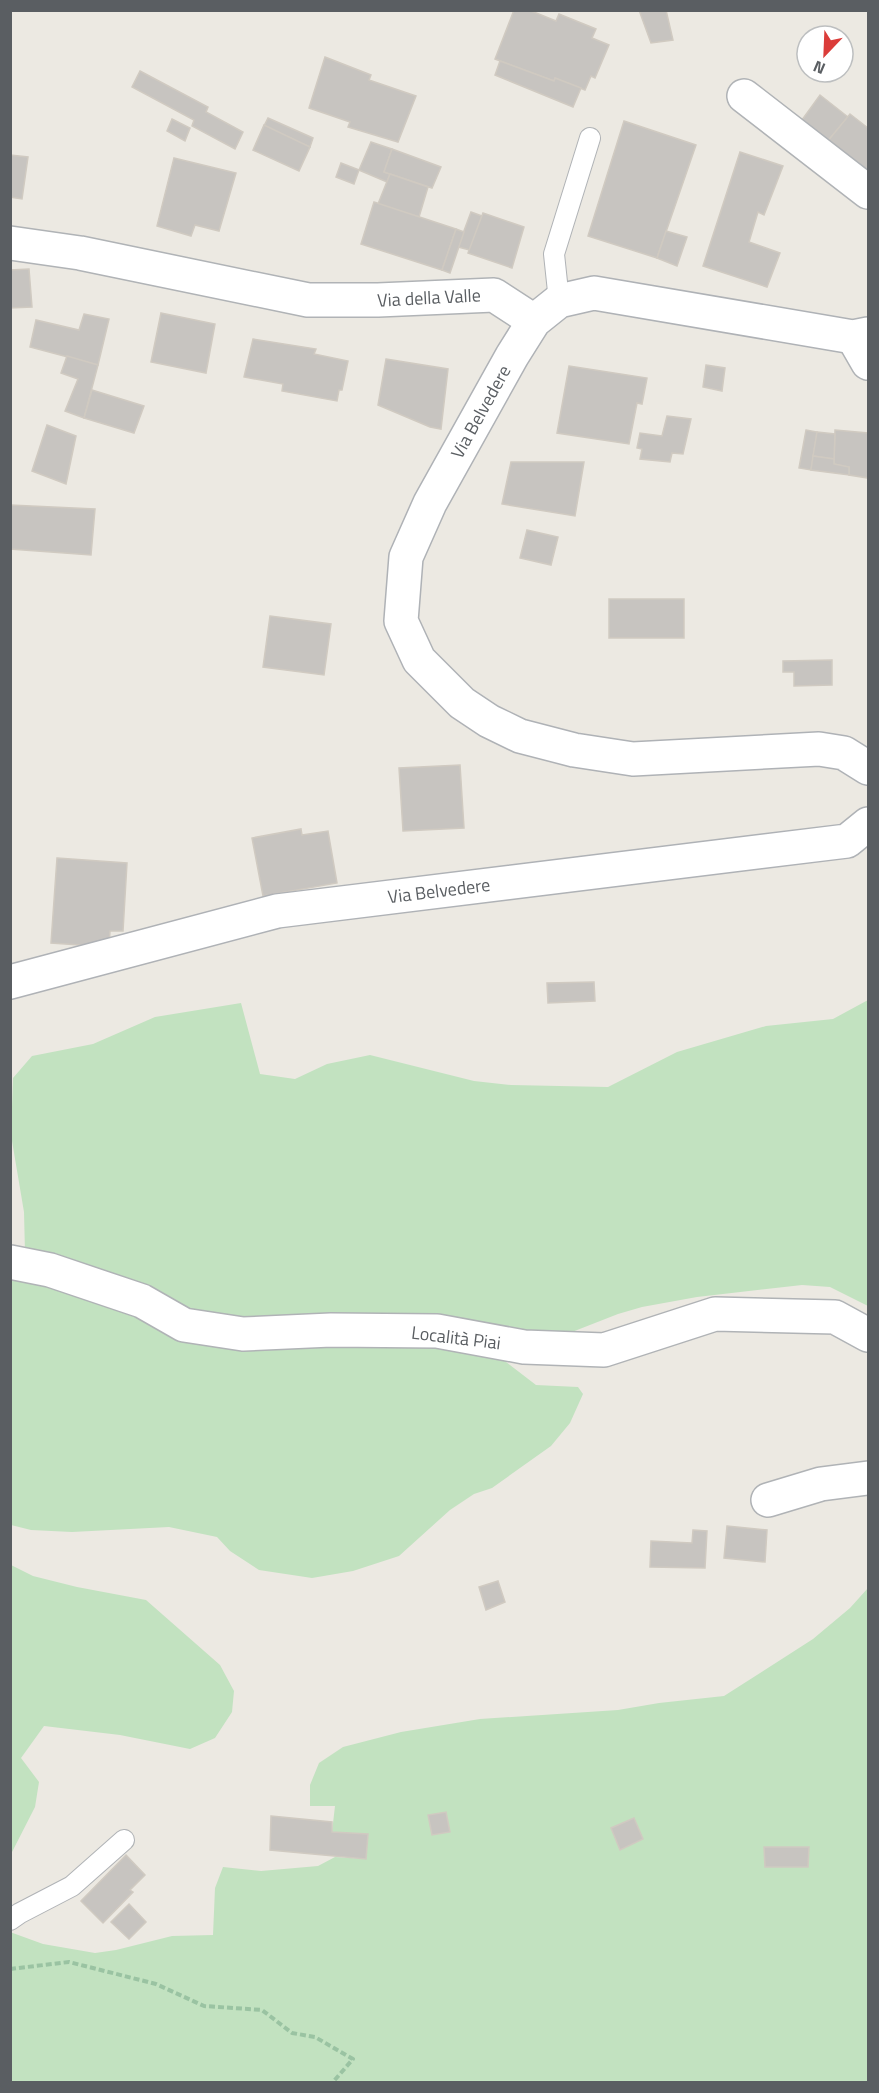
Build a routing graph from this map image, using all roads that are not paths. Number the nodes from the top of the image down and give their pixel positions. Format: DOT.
graph roads {
  1 [pos="744,96"];
  2 [pos="590,138"];
  3 [pos="868,192"];
  4 [pos="10,243"];
  5 [pos="559,301"];
  6 [pos="534,321"];
  7 [pos="864,345"];
  8 [pos="868,768"];
  9 [pos="868,824"];
  10 [pos="10,982"];
  11 [pos="10,1262"];
  12 [pos="868,1335"];
  13 [pos="868,1478"];
  14 [pos="768,1500"];
  15 [pos="124,1840"];
  16 [pos="10,1920"];
  1 -- 3 [label="street"];
  2 -- 5 [label="lane"];
  4 -- 6 [label="street, Via della Valle"];
  5 -- 6 [label="street"];
  5 -- 7 [label="street"];
  6 -- 8 [label="street, Via Belvedere"];
  9 -- 10 [label="street, Via Belvedere"];
  11 -- 12 [label="street, Località Piai"];
  13 -- 14 [label="street"];
  15 -- 16 [label="lane"];
}
